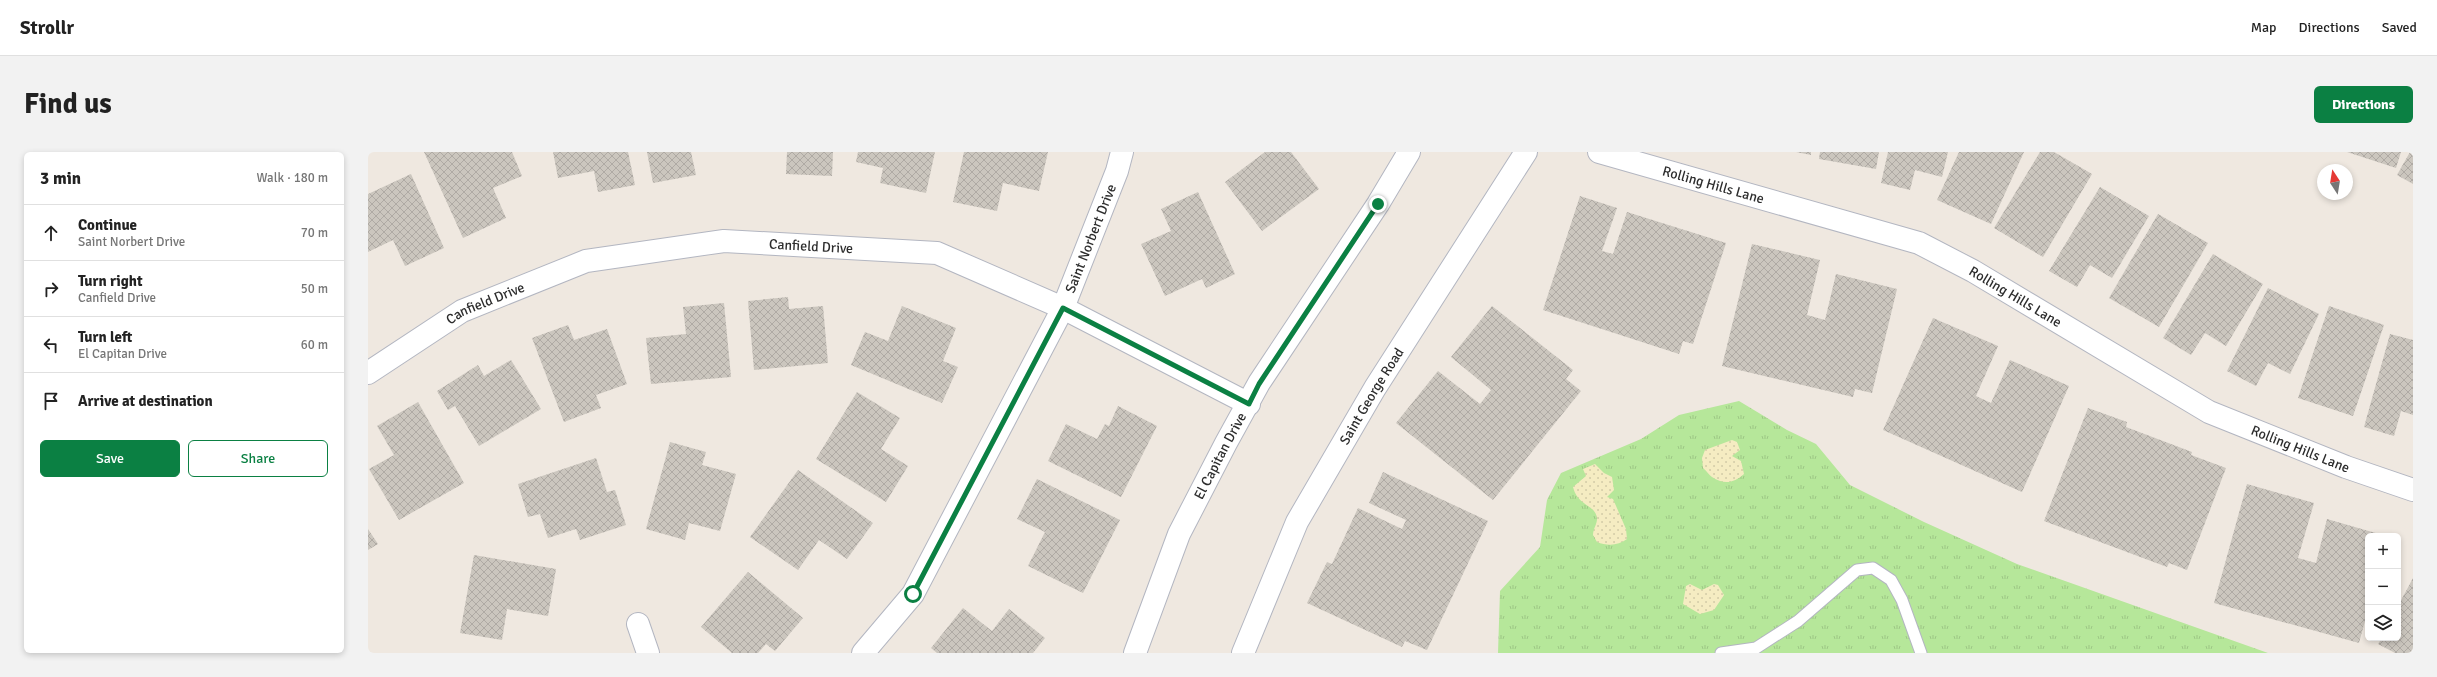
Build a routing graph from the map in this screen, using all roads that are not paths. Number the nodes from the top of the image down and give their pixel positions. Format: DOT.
graph roads {
  1 [pos="1122,152"];
  2 [pos="1410,152"];
  3 [pos="1526,152"];
  4 [pos="1599,152"];
  5 [pos="1063,308"];
  6 [pos="368,373"];
  7 [pos="1249,404"];
  8 [pos="2413,490"];
  9 [pos="638,624"];
  10 [pos="648,653"];
  11 [pos="863,653"];
  12 [pos="1135,653"];
  13 [pos="1243,653"];
  14 [pos="1721,653"];
  15 [pos="1921,653"];
  1 -- 5 [label="street, Saint Norbert Drive"];
  2 -- 7 [label="street, El Capitan Drive"];
  3 -- 13 [label="street, Saint George Road"];
  4 -- 8 [label="street, Rolling Hills Lane"];
  5 -- 6 [label="street, Canfield Drive"];
  5 -- 7 [label="street, Canfield Drive"];
  5 -- 11 [label="street, Saint Norbert Drive"];
  7 -- 12 [label="street, El Capitan Drive"];
  9 -- 10 [label="street"];
  14 -- 15 [label="lane"];
}
